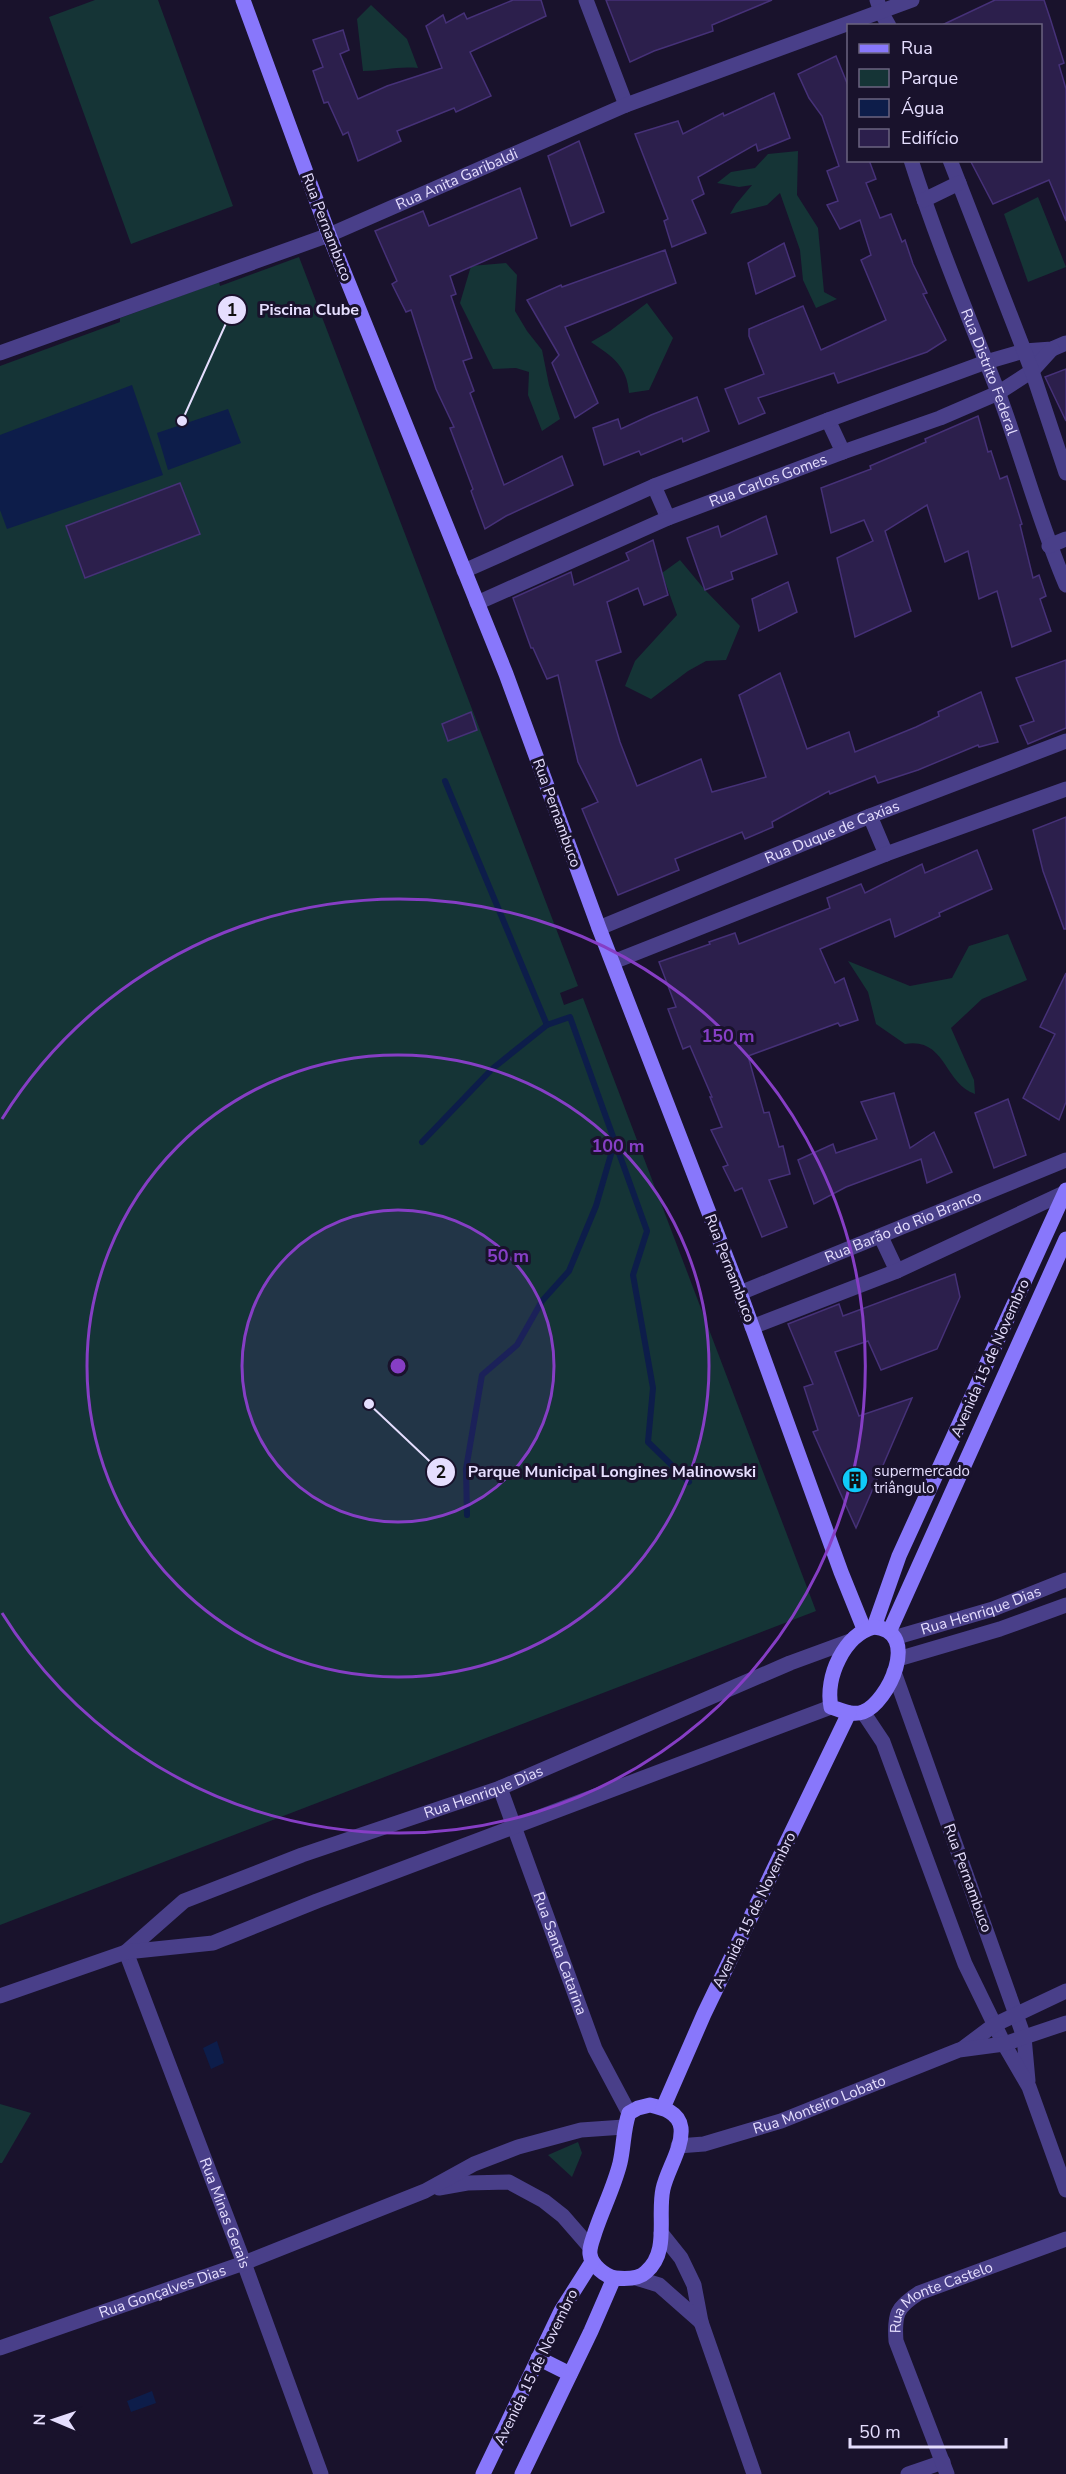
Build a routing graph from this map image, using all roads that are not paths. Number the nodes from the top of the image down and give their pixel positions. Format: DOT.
graph roads {
  1 [pos="243,0"];
  2 [pos="586,0"];
  3 [pos="912,0"];
  4 [pos="880,12"];
  5 [pos="847,24"];
  6 [pos="847,24"];
  7 [pos="626,105"];
  8 [pos="912,162"];
  9 [pos="951,162"];
  10 [pos="960,183"];
  11 [pos="924,200"];
  12 [pos="329,235"];
  13 [pos="1059,346"];
  14 [pos="1024,351"];
  15 [pos="0,353"];
  16 [pos="986,362"];
  17 [pos="1032,371"];
  18 [pos="998,393"];
  19 [pos="828,420"];
  20 [pos="843,452"];
  21 [pos="1066,473"];
  22 [pos="654,486"];
  23 [pos="668,518"];
  24 [pos="1066,539"];
  25 [pos="1049,546"];
  26 [pos="464,571"];
  27 [pos="1066,585"];
  28 [pos="477,603"];
  29 [pos="1066,741"];
  30 [pos="1066,789"];
  31 [pos="870,816"];
  32 [pos="886,854"];
  33 [pos="599,928"];
  34 [pos="613,962"];
  35 [pos="1066,1160"];
  36 [pos="1066,1191"];
  37 [pos="881,1237"];
  38 [pos="1066,1239"];
  39 [pos="897,1271"];
  40 [pos="740,1293"];
  41 [pos="752,1327"];
  42 [pos="1066,1580"];
  43 [pos="1066,1605"];
  44 [pos="869,1628"];
  45 [pos="893,1633"];
  46 [pos="849,1641"];
  47 [pos="896,1665"];
  48 [pos="831,1707"];
  49 [pos="856,1713"];
  50 [pos="501,1788"];
  51 [pos="515,1827"];
  52 [pos="126,1952"];
  53 [pos="1066,1991"];
  54 [pos="0,1996"];
  55 [pos="1015,2016"];
  56 [pos="1066,2023"];
  57 [pos="994,2025"];
  58 [pos="1024,2037"];
  59 [pos="1004,2044"];
  60 [pos="960,2050"];
  61 [pos="1029,2087"];
  62 [pos="663,2108"];
  63 [pos="626,2120"];
  64 [pos="678,2146"];
  65 [pos="1066,2190"];
  66 [pos="425,2191"];
  67 [pos="661,2233"];
  68 [pos="1066,2239"];
  69 [pos="591,2255"];
  70 [pos="244,2263"];
  71 [pos="614,2278"];
  72 [pos="636,2278"];
  73 [pos="701,2322"];
  74 [pos="0,2348"];
  75 [pos="538,2358"];
  76 [pos="570,2374"];
  77 [pos="945,2468"];
  78 [pos="321,2474"];
  79 [pos="483,2474"];
  80 [pos="522,2474"];
  81 [pos="754,2474"];
  82 [pos="908,2474"];
  1 -- 12 [label="main road, Rua Pernambuco"];
  2 -- 7 [label="street"];
  3 -- 4 [label="street, Rua Anita Garibaldi"];
  4 -- 6 [label="street, Rua Anita Garibaldi"];
  5 -- 7 [label="street, Rua Anita Garibaldi"];
  7 -- 12 [label="street, Rua Anita Garibaldi"];
  8 -- 11 [label="street, Rua Distrito Federal"];
  9 -- 10 [label="street"];
  10 -- 11 [label="street"];
  10 -- 14 [label="street"];
  11 -- 16 [label="street, Rua Distrito Federal"];
  12 -- 15 [label="street, Rua Anita Garibaldi"];
  12 -- 26 [label="main road, Rua Pernambuco"];
  13 -- 14 [label="street, Rua Carlos Gomes"];
  13 -- 17 [label="street, Rua Carlos Gomes"];
  14 -- 16 [label="street, Rua Carlos Gomes"];
  14 -- 17 [label="street"];
  16 -- 18 [label="street, Rua Distrito Federal"];
  16 -- 19 [label="street, Rua Carlos Gomes"];
  17 -- 18 [label="street, Rua Carlos Gomes"];
  17 -- 21 [label="street"];
  18 -- 20 [label="street, Rua Carlos Gomes"];
  18 -- 25 [label="street, Rua Distrito Federal"];
  19 -- 20 [label="street"];
  19 -- 22 [label="street, Rua Carlos Gomes"];
  20 -- 23 [label="street, Rua Carlos Gomes"];
  22 -- 23 [label="street"];
  22 -- 26 [label="street, Rua Carlos Gomes"];
  23 -- 28 [label="street, Rua Carlos Gomes"];
  24 -- 25 [label="street"];
  25 -- 27 [label="street, Rua Distrito Federal"];
  26 -- 28 [label="main road, Rua Pernambuco"];
  28 -- 33 [label="main road, Rua Pernambuco"];
  29 -- 31 [label="street, Rua Duque de Caxias"];
  30 -- 32 [label="street"];
  31 -- 32 [label="street"];
  31 -- 33 [label="street, Rua Duque de Caxias"];
  32 -- 34 [label="street"];
  33 -- 34 [label="main road, Rua Pernambuco"];
  34 -- 40 [label="main road, Rua Pernambuco"];
  35 -- 37 [label="street, Rua Barão do Rio Branco"];
  36 -- 39 [label="street"];
  36 -- 44 [label="main road, Avenida 15 de Novembro"];
  37 -- 39 [label="street"];
  37 -- 40 [label="street, Rua Barão do Rio Branco"];
  38 -- 45 [label="main road, Avenida 15 de Novembro"];
  39 -- 41 [label="street"];
  40 -- 41 [label="main road, Rua Pernambuco"];
  41 -- 44 [label="main road, Rua Pernambuco"];
  42 -- 45 [label="street, Rua Henrique Dias"];
  43 -- 47 [label="street, Rua Henrique Dias"];
  44 -- 45 [label="main road"];
  44 -- 46 [label="main road"];
  45 -- 47 [label="main road, Avenida 15 de Novembro"];
  46 -- 48 [label="main road"];
  46 -- 50 [label="street, Rua Henrique Dias"];
  47 -- 49 [label="main road, Avenida 15 de Novembro"];
  47 -- 55 [label="street, Rua Pernambuco"];
  48 -- 49 [label="main road"];
  48 -- 51 [label="street, Rua Henrique Dias"];
  49 -- 57 [label="street, Rua Pernambuco"];
  49 -- 62 [label="main road, Avenida 15 de Novembro"];
  50 -- 51 [label="street, Rua Santa Catarina"];
  50 -- 52 [label="street, Rua Henrique Dias"];
  51 -- 52 [label="street, Rua Henrique Dias"];
  51 -- 63 [label="street, Rua Santa Catarina"];
  52 -- 54 [label="street, Rua Henrique Dias"];
  52 -- 70 [label="street, Rua Minas Gerais"];
  53 -- 55 [label="street, Rua Monteiro Lobato"];
  55 -- 57 [label="street, Rua Monteiro Lobato"];
  55 -- 58 [label="street, Rua Pernambuco"];
  56 -- 58 [label="street, Rua Monteiro Lobato"];
  57 -- 59 [label="street, Rua Pernambuco"];
  57 -- 60 [label="street, Rua Monteiro Lobato"];
  58 -- 59 [label="street, Rua Monteiro Lobato"];
  58 -- 61 [label="street, Rua Pernambuco"];
  59 -- 60 [label="street, Rua Monteiro Lobato"];
  59 -- 61 [label="street, Rua Pernambuco"];
  60 -- 64 [label="street, Rua Monteiro Lobato"];
  61 -- 65 [label="street, Rua Pernambuco"];
  62 -- 63 [label="main road"];
  62 -- 64 [label="main road"];
  63 -- 66 [label="street, Rua Gonçalves Dias"];
  63 -- 69 [label="main road, Avenida 15 de Novembro"];
  64 -- 67 [label="main road"];
  66 -- 69 [label="street, Rua Gonçalves Dias"];
  66 -- 70 [label="street, Rua Gonçalves Dias"];
  67 -- 72 [label="main road"];
  67 -- 73 [label="street"];
  68 -- 77 [label="street, Rua Monte Castelo"];
  69 -- 71 [label="main road"];
  69 -- 75 [label="main road, Avenida 15 de Novembro"];
  70 -- 74 [label="street, Rua Gonçalves Dias"];
  70 -- 78 [label="street, Rua Minas Gerais"];
  71 -- 72 [label="main road"];
  71 -- 76 [label="main road"];
  72 -- 73 [label="street"];
  73 -- 81 [label="street"];
  75 -- 76 [label="main road"];
  75 -- 79 [label="main road, Avenida 15 de Novembro"];
  76 -- 80 [label="main road"];
  77 -- 82 [label="street"];
}
